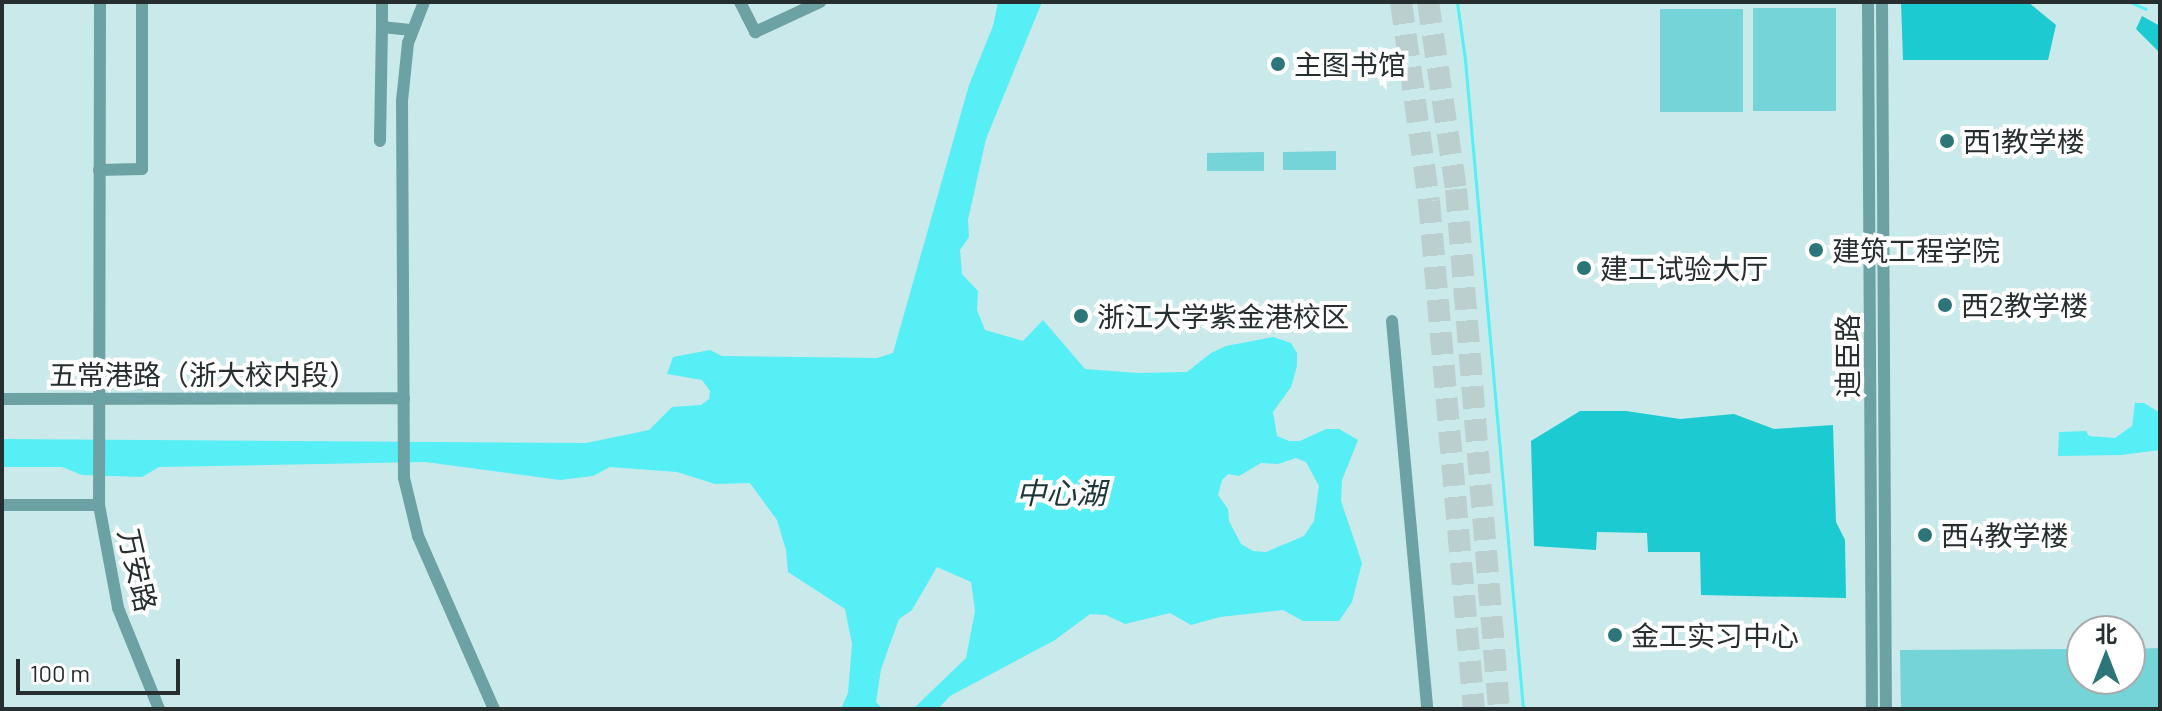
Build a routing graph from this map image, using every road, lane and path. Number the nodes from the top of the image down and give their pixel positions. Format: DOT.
graph roads {
  1 [pos="100,2"];
  2 [pos="142,2"];
  3 [pos="382,2"];
  4 [pos="424,2"];
  5 [pos="740,2"];
  6 [pos="820,2"];
  7 [pos="1868,2"];
  8 [pos="1882,2"];
  9 [pos="382,27"];
  10 [pos="412,30"];
  11 [pos="380,141"];
  12 [pos="99,170"];
  13 [pos="1392,321"];
  14 [pos="404,398"];
  15 [pos="2,399"];
  16 [pos="98,399"];
  17 [pos="2,505"];
  18 [pos="99,505"];
  19 [pos="159,709"];
  20 [pos="494,709"];
  21 [pos="1427,709"];
  22 [pos="1872,709"];
  23 [pos="1886,709"];
  1 -- 12 [label="street, 万安路"];
  2 -- 12 [label="street"];
  3 -- 9 [label="street"];
  4 -- 10 [label="street"];
  5 -- 6 [label="street"];
  7 -- 22 [label="street, 迪臣路"];
  8 -- 23 [label="street, 迪臣路"];
  9 -- 10 [label="street"];
  9 -- 11 [label="street"];
  10 -- 14 [label="street"];
  12 -- 16 [label="street, 万安路"];
  13 -- 21 [label="street"];
  14 -- 16 [label="street, 五常港路（浙大校内段）"];
  14 -- 20 [label="street"];
  15 -- 16 [label="street, 五常港路（浙大校内段）"];
  16 -- 18 [label="street, 万安路"];
  17 -- 18 [label="street"];
  18 -- 19 [label="street, 万安路"];
}
